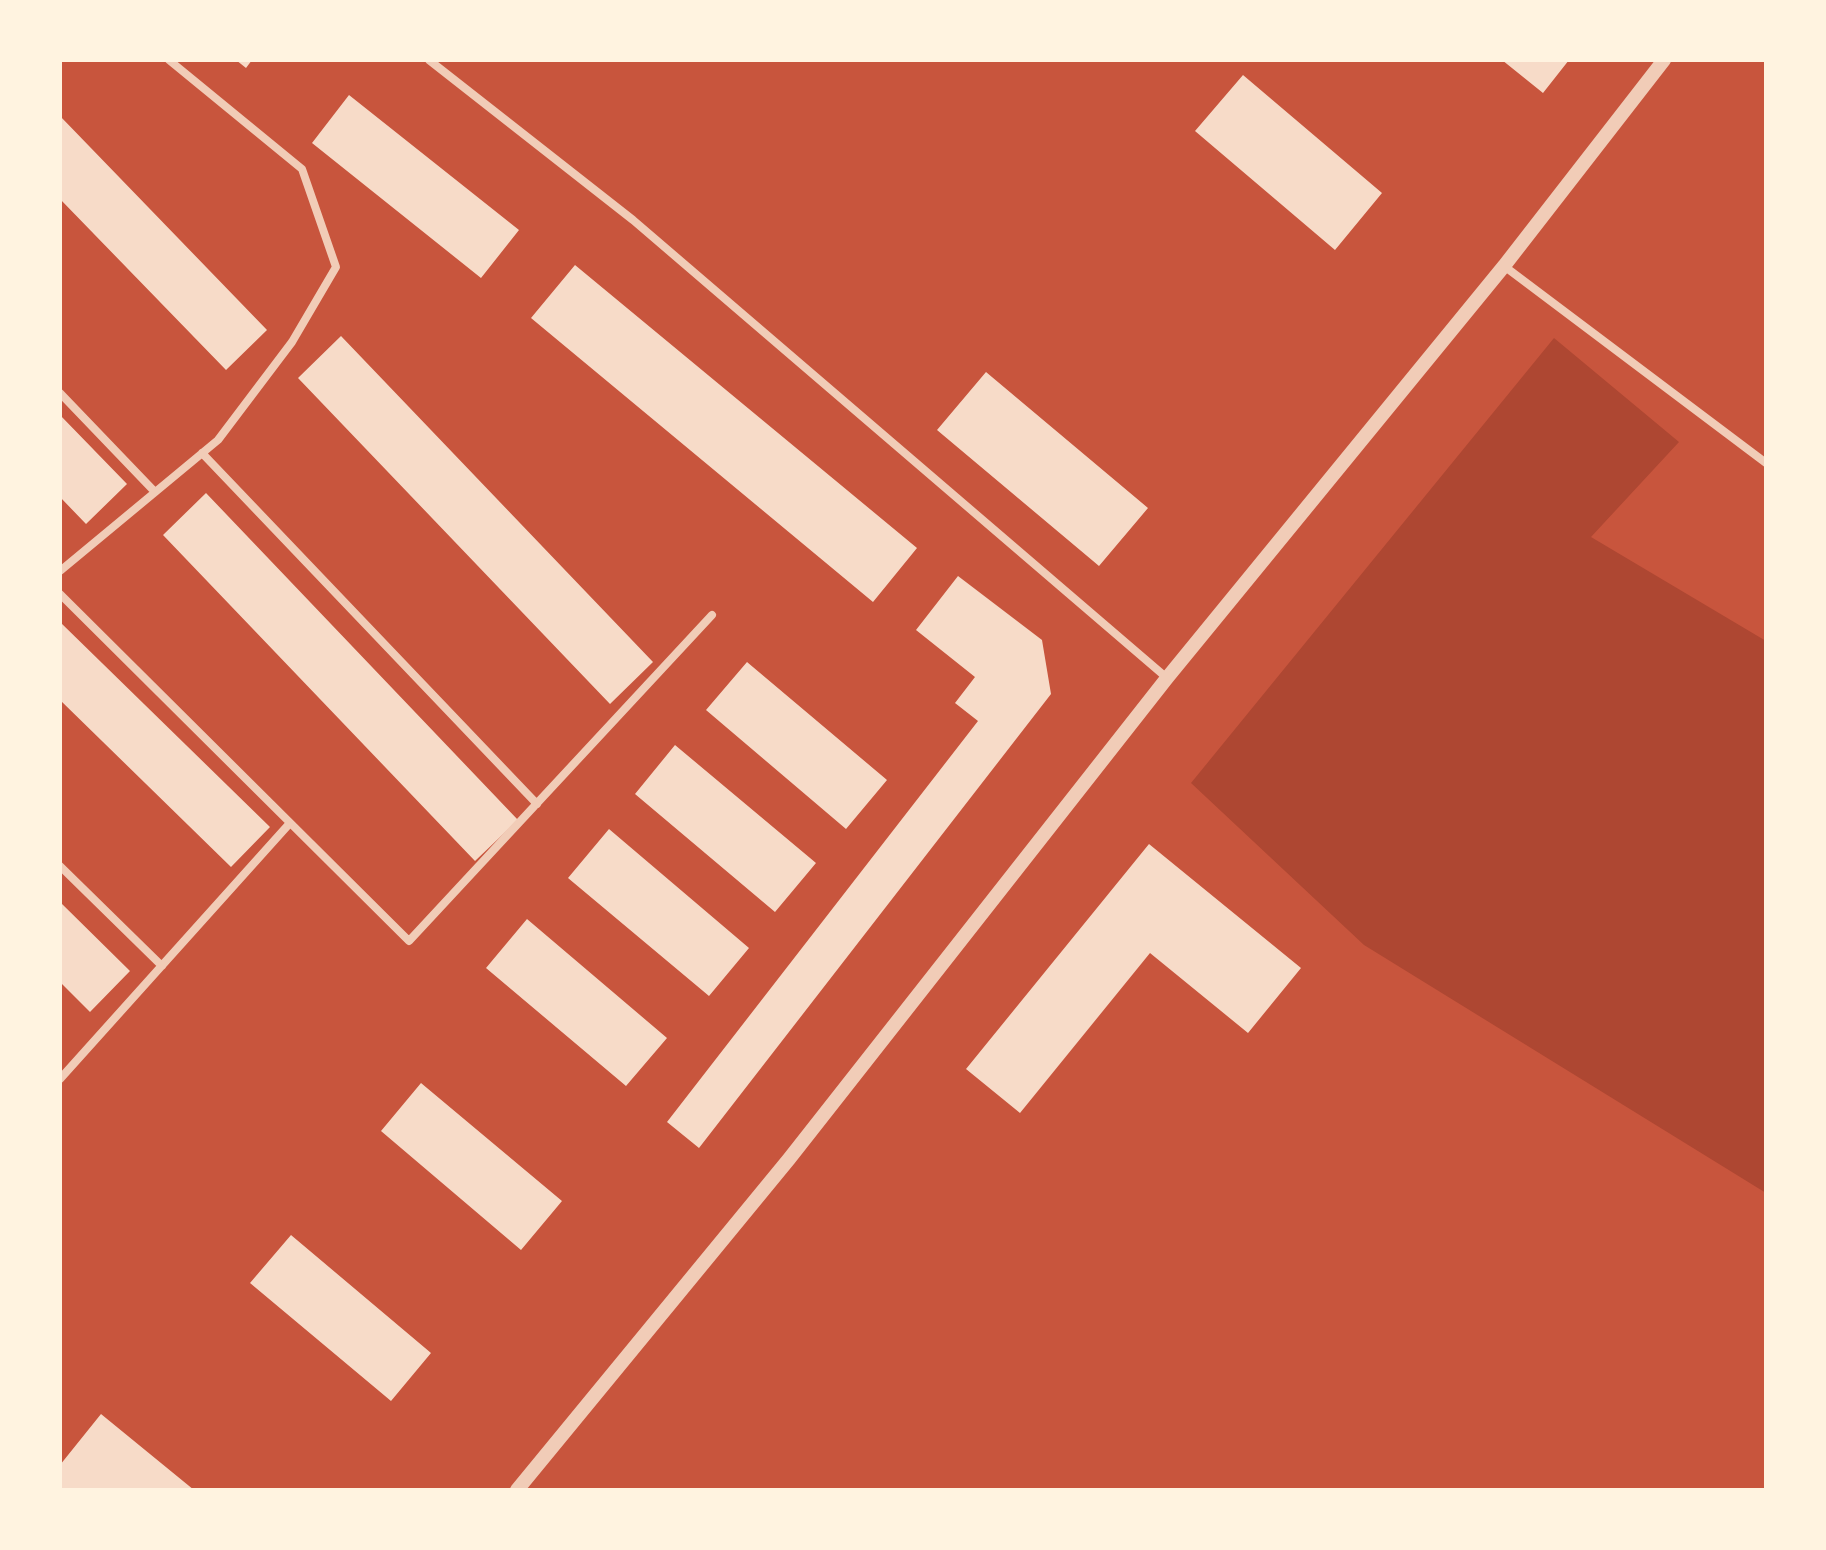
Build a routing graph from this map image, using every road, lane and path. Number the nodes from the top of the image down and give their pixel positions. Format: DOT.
graph roads {
  1 [pos="169,60"];
  2 [pos="429,60"];
  3 [pos="1664,60"];
  4 [pos="1504,266"];
  5 [pos="60,393"];
  6 [pos="202,453"];
  7 [pos="1766,463"];
  8 [pos="155,492"];
  9 [pos="60,571"];
  10 [pos="60,594"];
  11 [pos="712,615"];
  12 [pos="1167,678"];
  13 [pos="537,804"];
  14 [pos="290,823"];
  15 [pos="60,866"];
  16 [pos="162,966"];
  17 [pos="60,1079"];
  18 [pos="517,1490"];
  1 -- 6 [label="street"];
  2 -- 12 [label="street"];
  3 -- 4 [label="street"];
  4 -- 7 [label="street"];
  4 -- 12 [label="street"];
  5 -- 8 [label="street"];
  6 -- 8 [label="street"];
  6 -- 13 [label="street"];
  8 -- 9 [label="street"];
  10 -- 14 [label="street"];
  11 -- 13 [label="street"];
  12 -- 18 [label="street"];
  13 -- 14 [label="street"];
  14 -- 16 [label="street"];
  15 -- 16 [label="street"];
  16 -- 17 [label="street"];
}
